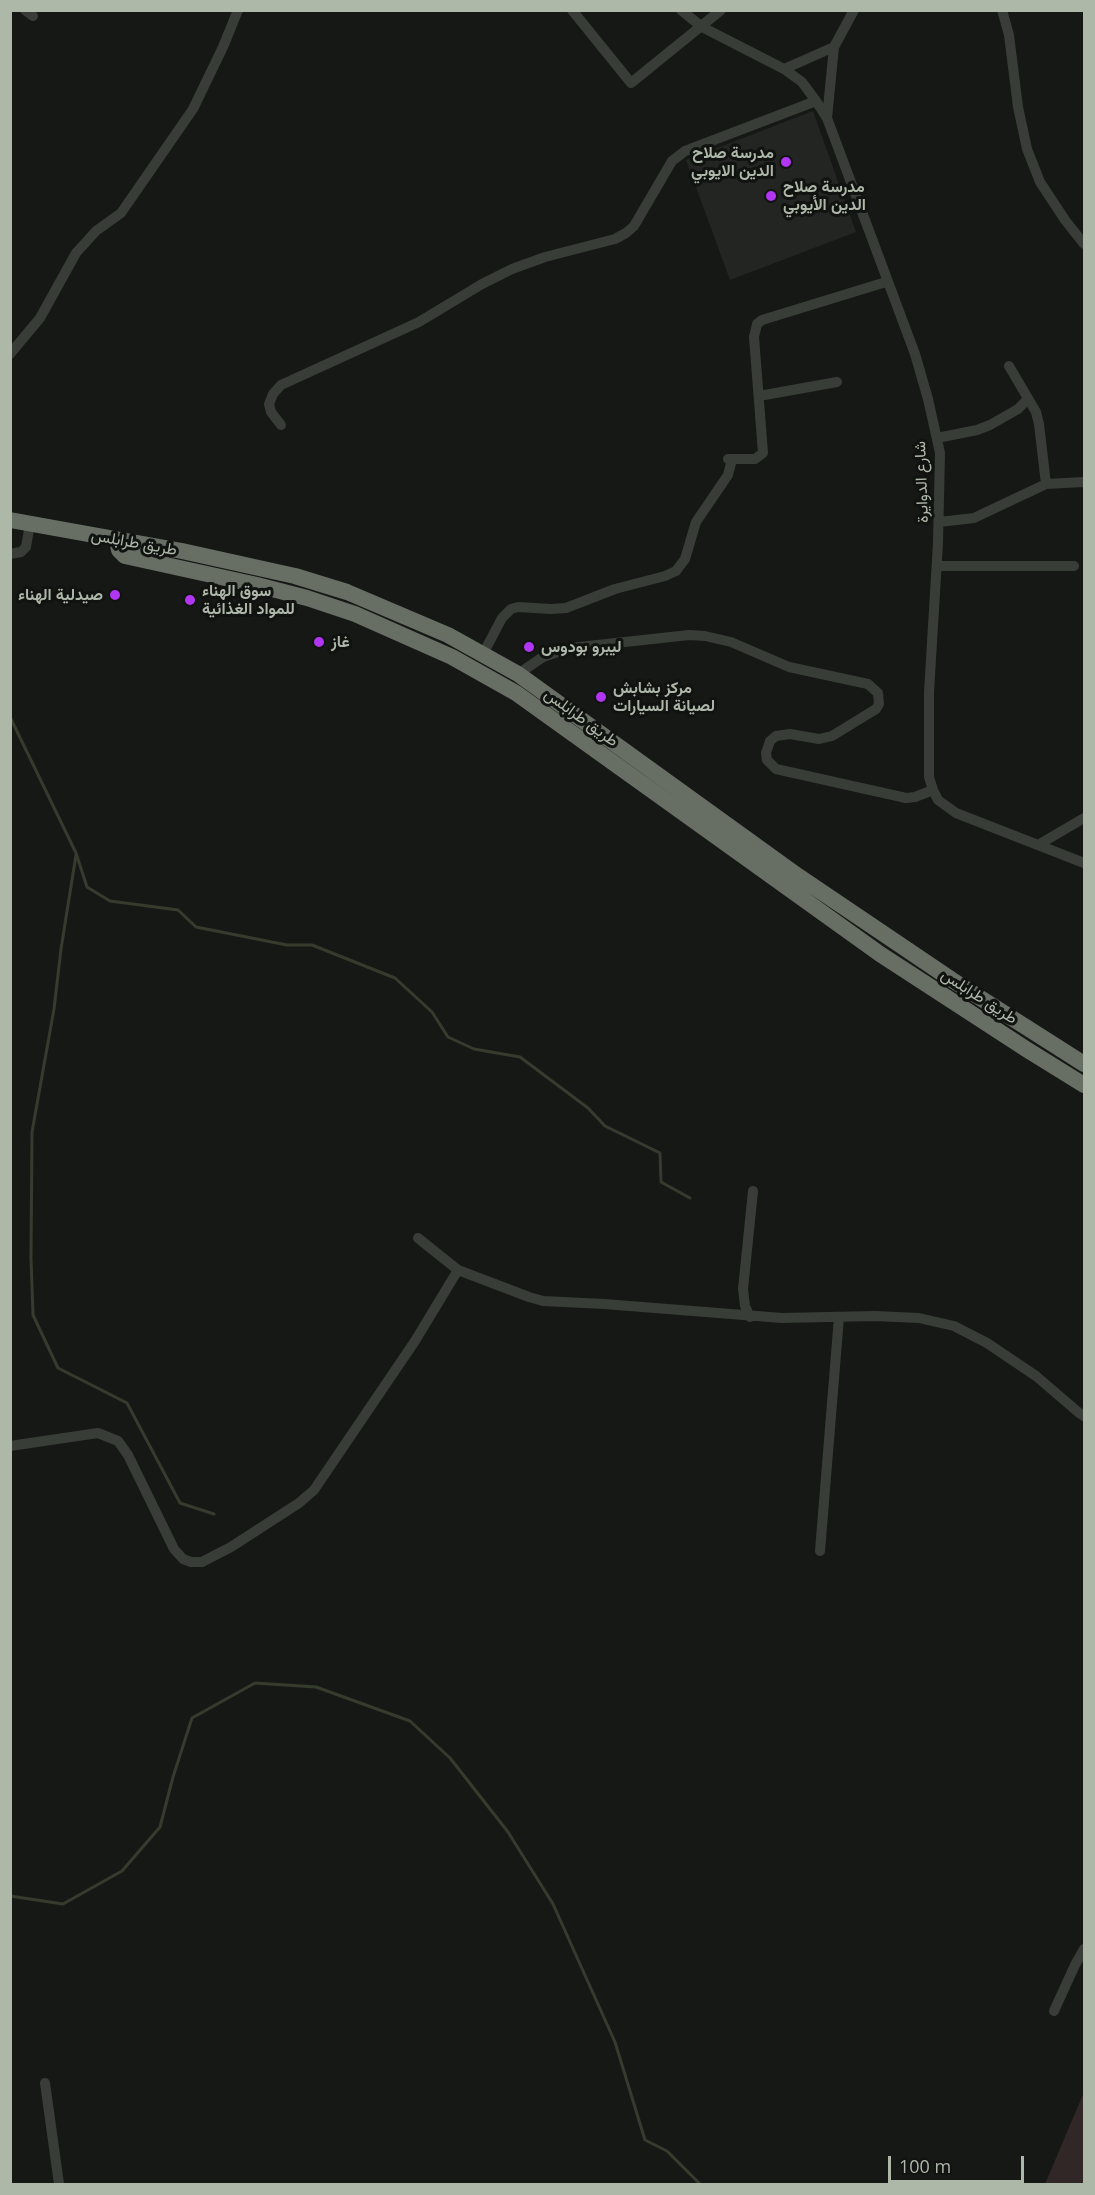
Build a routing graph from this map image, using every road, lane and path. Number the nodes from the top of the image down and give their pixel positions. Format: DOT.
graph roads {
  1 [pos="238,10"];
  2 [pos="572,10"];
  3 [pos="681,10"];
  4 [pos="721,10"];
  5 [pos="854,10"];
  6 [pos="1002,10"];
  7 [pos="702,27"];
  8 [pos="834,47"];
  9 [pos="784,69"];
  10 [pos="816,101"];
  11 [pos="827,118"];
  12 [pos="1084,244"];
  13 [pos="886,282"];
  14 [pos="10,354"];
  15 [pos="1009,366"];
  16 [pos="837,382"];
  17 [pos="759,396"];
  18 [pos="1028,399"];
  19 [pos="281,425"];
  20 [pos="937,438"];
  21 [pos="1084,482"];
  22 [pos="1046,484"];
  23 [pos="10,520"];
  24 [pos="939,522"];
  25 [pos="30,524"];
  26 [pos="117,540"];
  27 [pos="10,554"];
  28 [pos="937,566"];
  29 [pos="1074,566"];
  30 [pos="483,654"];
  31 [pos="518,674"];
  32 [pos="933,790"];
  33 [pos="1084,818"];
  34 [pos="1038,845"];
  35 [pos="1084,863"];
  36 [pos="1084,1064"];
  37 [pos="1084,1085"];
  38 [pos="753,1191"];
  39 [pos="418,1238"];
  40 [pos="458,1270"];
  41 [pos="750,1317"];
  42 [pos="839,1317"];
  43 [pos="1084,1416"];
  44 [pos="10,1446"];
  45 [pos="820,1551"];
  46 [pos="1084,1949"];
  47 [pos="1054,2011"];
  48 [pos="45,2083"];
  49 [pos="59,2184"];
  1 -- 14 [label="street"];
  2 -- 7 [label="street"];
  3 -- 7 [label="street"];
  4 -- 7 [label="street"];
  5 -- 8 [label="street"];
  6 -- 12 [label="street"];
  7 -- 9 [label="street"];
  8 -- 9 [label="street"];
  8 -- 11 [label="street"];
  9 -- 10 [label="street"];
  10 -- 11 [label="street"];
  10 -- 19 [label="street"];
  11 -- 13 [label="street, شارع الدوايرة"];
  13 -- 17 [label="street"];
  13 -- 20 [label="street, شارع الدوايرة"];
  15 -- 18 [label="street"];
  16 -- 17 [label="street"];
  17 -- 30 [label="street"];
  18 -- 20 [label="street"];
  18 -- 22 [label="street"];
  20 -- 24 [label="street, شارع الدوايرة"];
  21 -- 22 [label="street"];
  22 -- 24 [label="street"];
  23 -- 25 [label="highway, طريق طرابلس"];
  24 -- 28 [label="street, شارع الدوايرة"];
  25 -- 26 [label="highway, طريق طرابلس"];
  25 -- 27 [label="street"];
  26 -- 30 [label="highway, طريق طرابلس"];
  26 -- 37 [label="highway"];
  28 -- 29 [label="street"];
  28 -- 32 [label="street, شارع الدوايرة"];
  30 -- 31 [label="highway, طريق طرابلس"];
  31 -- 32 [label="street"];
  31 -- 36 [label="highway, طريق طرابلس"];
  32 -- 34 [label="street"];
  33 -- 34 [label="street"];
  34 -- 35 [label="street"];
  38 -- 41 [label="street"];
  39 -- 40 [label="street"];
  40 -- 41 [label="street"];
  40 -- 44 [label="street"];
  41 -- 42 [label="street"];
  42 -- 43 [label="street"];
  42 -- 45 [label="street"];
  46 -- 47 [label="street"];
  48 -- 49 [label="street"];
}
